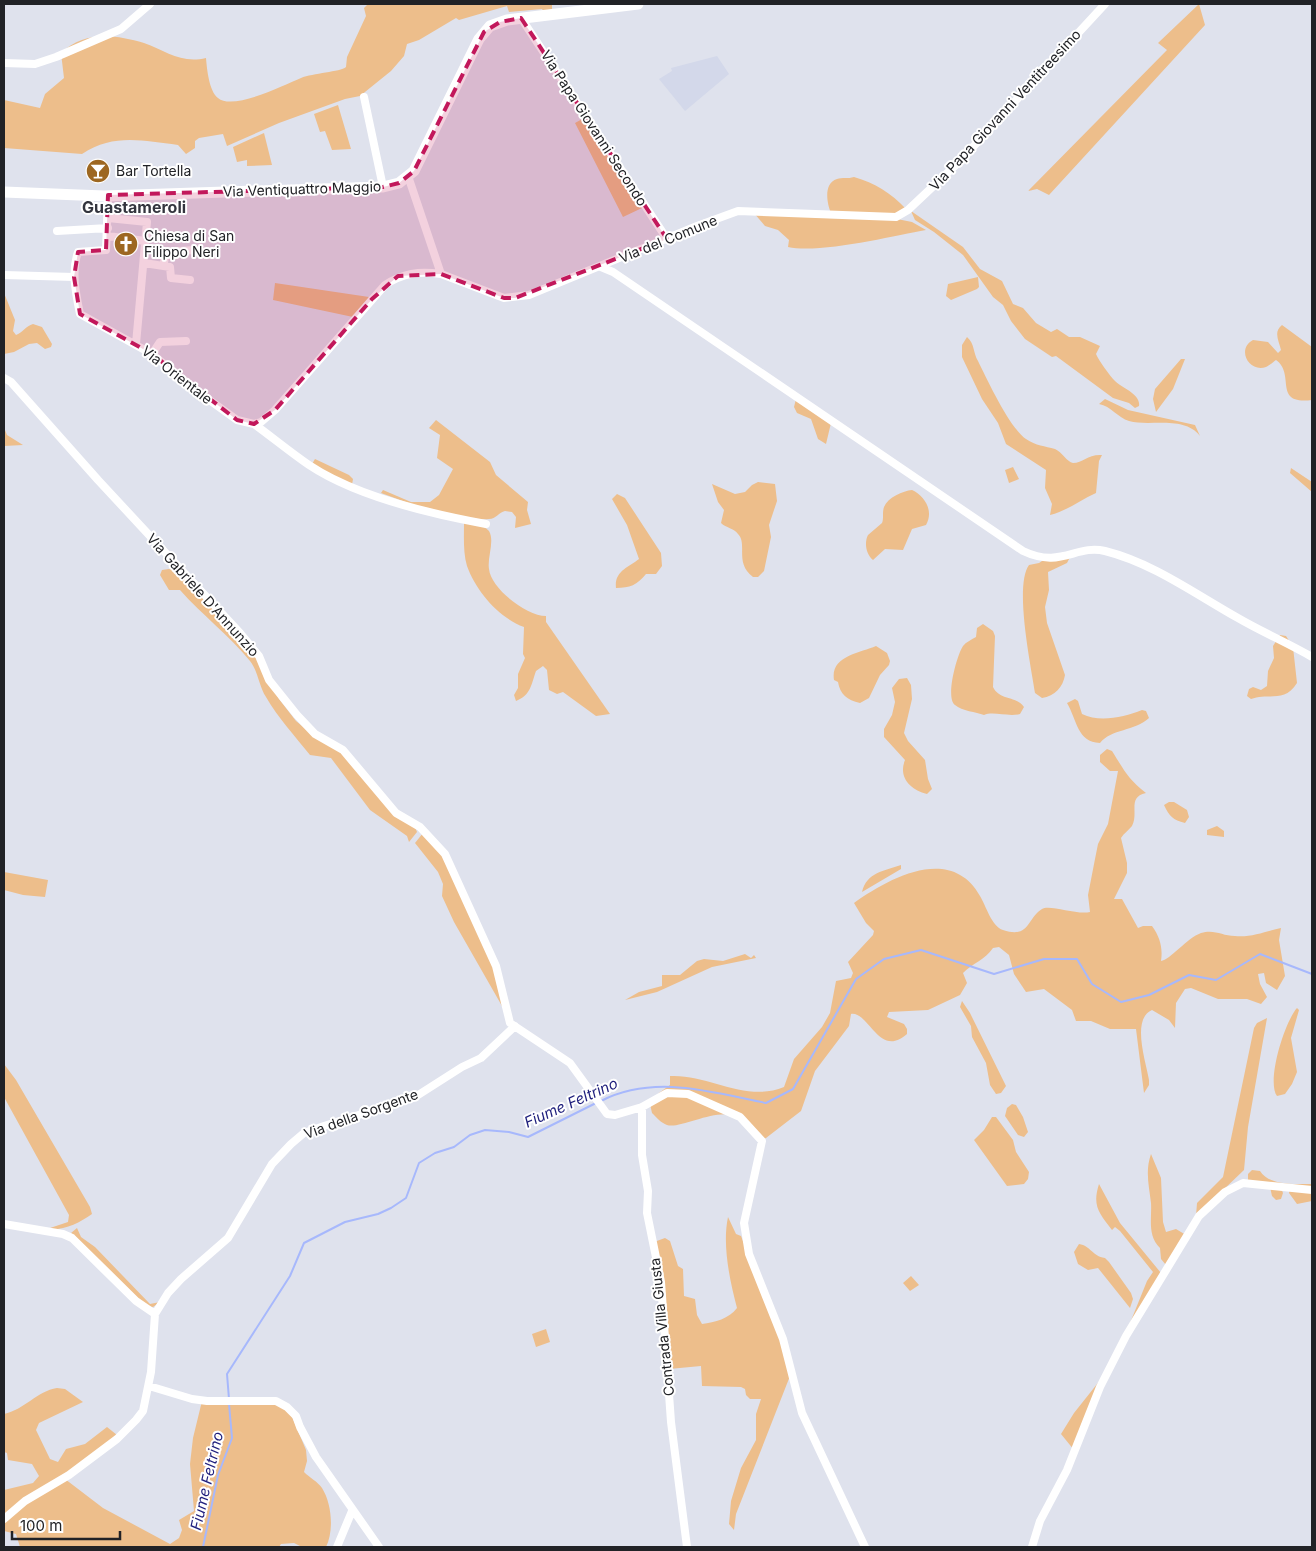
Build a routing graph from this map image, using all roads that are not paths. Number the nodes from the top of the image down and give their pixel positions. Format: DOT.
graph roads {
  1 [pos="150,4"];
  2 [pos="638,4"];
  3 [pos="1104,4"];
  4 [pos="521,18"];
  5 [pos="4,63"];
  6 [pos="364,97"];
  7 [pos="408,176"];
  8 [pos="383,187"];
  9 [pos="4,192"];
  10 [pos="108,195"];
  11 [pos="904,214"];
  12 [pos="108,218"];
  13 [pos="57,231"];
  14 [pos="108,232"];
  15 [pos="667,239"];
  16 [pos="146,241"];
  17 [pos="195,250"];
  18 [pos="144,263"];
  19 [pos="164,265"];
  20 [pos="601,266"];
  21 [pos="441,274"];
  22 [pos="4,275"];
  23 [pos="74,277"];
  24 [pos="190,280"];
  25 [pos="186,341"];
  26 [pos="136,344"];
  27 [pos="152,354"];
  28 [pos="4,378"];
  29 [pos="254,424"];
  30 [pos="486,524"];
  31 [pos="1312,657"];
  32 [pos="515,1026"];
  33 [pos="642,1107"];
  34 [pos="1312,1190"];
  35 [pos="4,1224"];
  36 [pos="155,1314"];
  37 [pos="149,1386"];
  38 [pos="352,1511"];
  39 [pos="4,1519"];
  40 [pos="337,1547"];
  41 [pos="379,1547"];
  42 [pos="686,1547"];
  43 [pos="865,1547"];
  44 [pos="1032,1547"];
  1 -- 5 [label="street"];
  2 -- 4 [label="street"];
  3 -- 11 [label="street, Via Papa Giovanni Ventitreesimo"];
  4 -- 7 [label="street"];
  4 -- 15 [label="street, Via Papa Giovanni Secondo"];
  6 -- 8 [label="street"];
  7 -- 8 [label="street, Via Ventiquattro Maggio"];
  7 -- 21 [label="street"];
  8 -- 10 [label="street, Via Ventiquattro Maggio"];
  9 -- 10 [label="street, Via Ventiquattro Maggio"];
  10 -- 12 [label="street"];
  11 -- 15 [label="street, Via del Comune"];
  12 -- 14 [label="street"];
  12 -- 16 [label="street"];
  13 -- 14 [label="street"];
  14 -- 16 [label="street"];
  14 -- 23 [label="street"];
  15 -- 20 [label="street, Via del Comune"];
  16 -- 18 [label="street"];
  17 -- 19 [label="street"];
  18 -- 19 [label="street"];
  18 -- 26 [label="street"];
  19 -- 24 [label="street"];
  20 -- 21 [label="street, Via del Comune"];
  20 -- 31 [label="street"];
  21 -- 29 [label="street, Via del Comune"];
  22 -- 23 [label="street"];
  23 -- 26 [label="street, Via Orientale"];
  25 -- 27 [label="street"];
  26 -- 27 [label="street, Via Orientale"];
  27 -- 29 [label="street, Via Orientale"];
  28 -- 32 [label="street, Via Gabriele D'Annunzio"];
  29 -- 30 [label="street, Via Orientale"];
  32 -- 33 [label="street"];
  32 -- 36 [label="street, Via della Sorgente"];
  33 -- 42 [label="street, Contrada Villa Giusta"];
  33 -- 43 [label="street"];
  34 -- 44 [label="street"];
  35 -- 36 [label="street"];
  36 -- 37 [label="street"];
  37 -- 38 [label="street"];
  37 -- 39 [label="street"];
  38 -- 40 [label="street"];
  38 -- 41 [label="street"];
}
